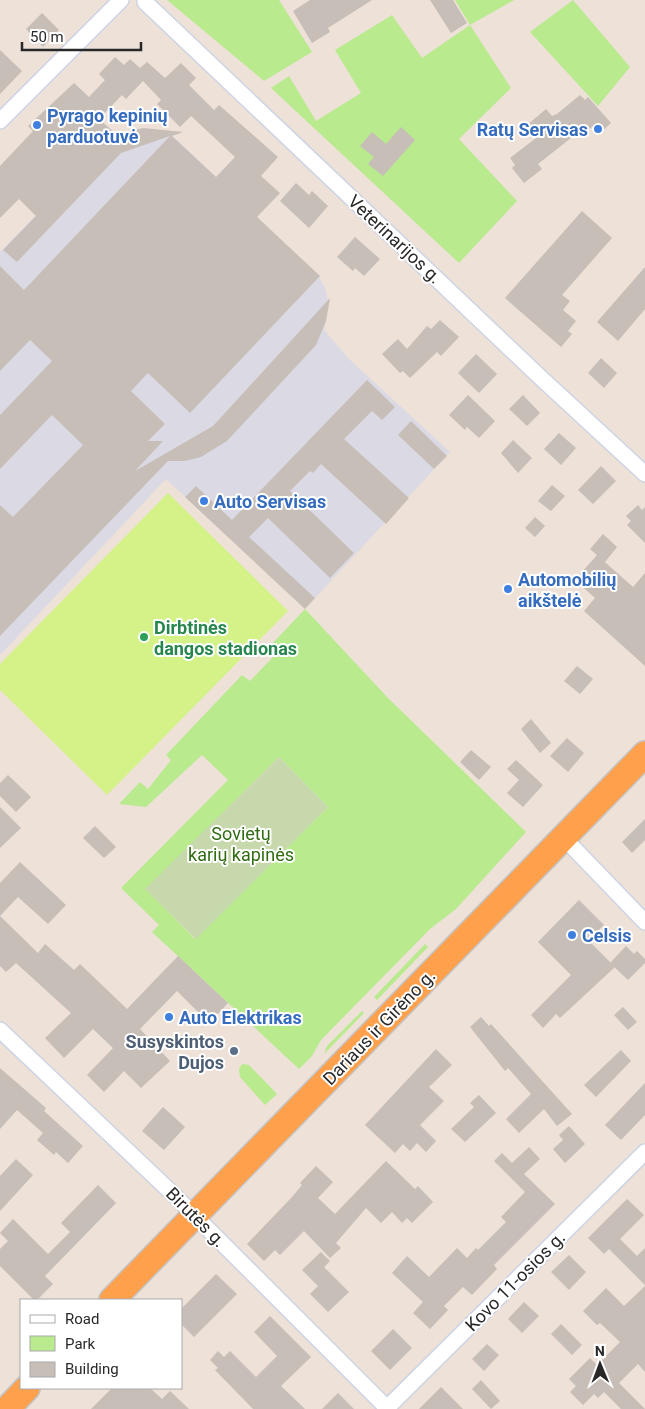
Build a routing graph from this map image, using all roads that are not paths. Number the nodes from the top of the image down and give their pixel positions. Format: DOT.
graph roads {
  1 [pos="122,0"];
  2 [pos="146,1"];
  3 [pos="0,122"];
  4 [pos="645,474"];
  5 [pos="645,754"];
  6 [pos="564,838"];
  7 [pos="645,922"];
  8 [pos="0,1030"];
  9 [pos="645,1152"];
  10 [pos="195,1217"];
  11 [pos="113,1299"];
  12 [pos="26,1389"];
  13 [pos="7,1409"];
  14 [pos="387,1409"];
  1 -- 2 [label="street"];
  1 -- 3 [label="street"];
  2 -- 4 [label="street, Veterinarijos g."];
  5 -- 6 [label="highway, Dariaus ir Girėno g."];
  6 -- 7 [label="street"];
  6 -- 10 [label="highway, Dariaus ir Girėno g."];
  8 -- 10 [label="street, Birutės g."];
  9 -- 14 [label="street, Kovo 11-osios g."];
  10 -- 11 [label="highway, Dariaus ir Girėno g."];
  10 -- 14 [label="street, Birutės g."];
  12 -- 13 [label="highway"];
}
